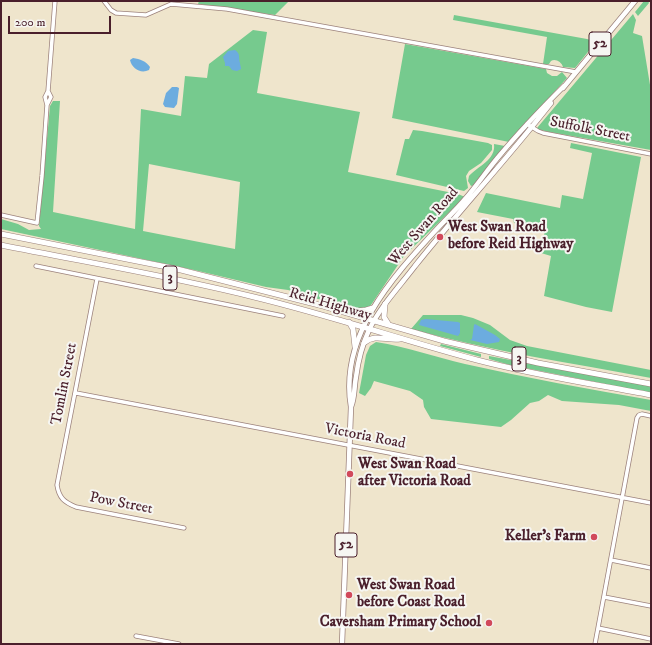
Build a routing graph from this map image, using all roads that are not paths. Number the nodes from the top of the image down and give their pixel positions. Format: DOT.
graph roads {
  1 [pos="55,1"];
  2 [pos="104,1"];
  3 [pos="635,1"];
  4 [pos="576,72"];
  5 [pos="529,125"];
  6 [pos="651,154"];
  7 [pos="1,215"];
  8 [pos="1,234"];
  9 [pos="1,246"];
  10 [pos="36,266"];
  11 [pos="96,279"];
  12 [pos="385,304"];
  13 [pos="373,308"];
  14 [pos="345,312"];
  15 [pos="283,316"];
  16 [pos="367,319"];
  17 [pos="374,321"];
  18 [pos="349,322"];
  19 [pos="390,326"];
  20 [pos="363,327"];
  21 [pos="370,328"];
  22 [pos="403,339"];
  23 [pos="364,343"];
  24 [pos="355,347"];
  25 [pos="651,384"];
  26 [pos="76,393"];
  27 [pos="651,395"];
  28 [pos="351,407"];
  29 [pos="651,416"];
  30 [pos="349,446"];
  31 [pos="59,494"];
  32 [pos="622,498"];
  33 [pos="651,503"];
  34 [pos="184,528"];
  35 [pos="611,560"];
  36 [pos="651,568"];
  37 [pos="604,597"];
  38 [pos="651,606"];
  39 [pos="598,628"];
  40 [pos="136,636"];
  41 [pos="651,638"];
  42 [pos="178,644"];
  43 [pos="342,644"];
  44 [pos="595,644"];
  1 -- 7 [label="street"];
  2 -- 4 [label="street"];
  3 -- 4 [label="main road, West Swan Road / 52"];
  4 -- 5 [label="main road, West Swan Road / 52"];
  5 -- 6 [label="street, Suffolk Street"];
  5 -- 12 [label="main road, West Swan Road / 52"];
  5 -- 13 [label="main road, West Swan Road / 52"];
  8 -- 14 [label="highway, Reid Highway / 3"];
  9 -- 18 [label="highway, Reid Highway / 3"];
  10 -- 11 [label="street"];
  11 -- 15 [label="street"];
  11 -- 26 [label="street, Tomlin Street"];
  12 -- 17 [label="main road, West Swan Road / 52"];
  12 -- 19 [label="highway"];
  13 -- 14 [label="highway"];
  13 -- 16 [label="main road, West Swan Road / 52"];
  14 -- 16 [label="highway, Reid Highway / 3"];
  16 -- 17 [label="highway, Reid Highway / 3"];
  16 -- 20 [label="main road, West Swan Road / 52"];
  17 -- 19 [label="highway, Reid Highway / 3"];
  17 -- 21 [label="main road, West Swan Road / 52"];
  18 -- 20 [label="highway, Reid Highway / 3"];
  18 -- 24 [label="highway"];
  19 -- 25 [label="highway, Reid Highway / 3"];
  20 -- 21 [label="highway, Reid Highway / 3"];
  20 -- 24 [label="main road, West Swan Road / 52"];
  21 -- 22 [label="highway, Reid Highway / 3"];
  21 -- 23 [label="main road, West Swan Road / 52"];
  22 -- 23 [label="highway"];
  22 -- 27 [label="highway, Reid Highway / 3"];
  23 -- 28 [label="main road, West Swan Road / 52"];
  24 -- 28 [label="main road, West Swan Road / 52"];
  26 -- 30 [label="street, Victoria Road"];
  26 -- 31 [label="street, Tomlin Street"];
  28 -- 30 [label="main road, West Swan Road / 52"];
  29 -- 32 [label="street"];
  30 -- 32 [label="street, Victoria Road"];
  30 -- 43 [label="main road, West Swan Road / 52"];
  31 -- 34 [label="street, Pow Street"];
  32 -- 33 [label="street, Victoria Road"];
  32 -- 35 [label="street"];
  35 -- 36 [label="street"];
  35 -- 37 [label="street"];
  37 -- 38 [label="street"];
  37 -- 39 [label="street"];
  39 -- 41 [label="street"];
  39 -- 44 [label="street"];
  40 -- 42 [label="street"];
}
